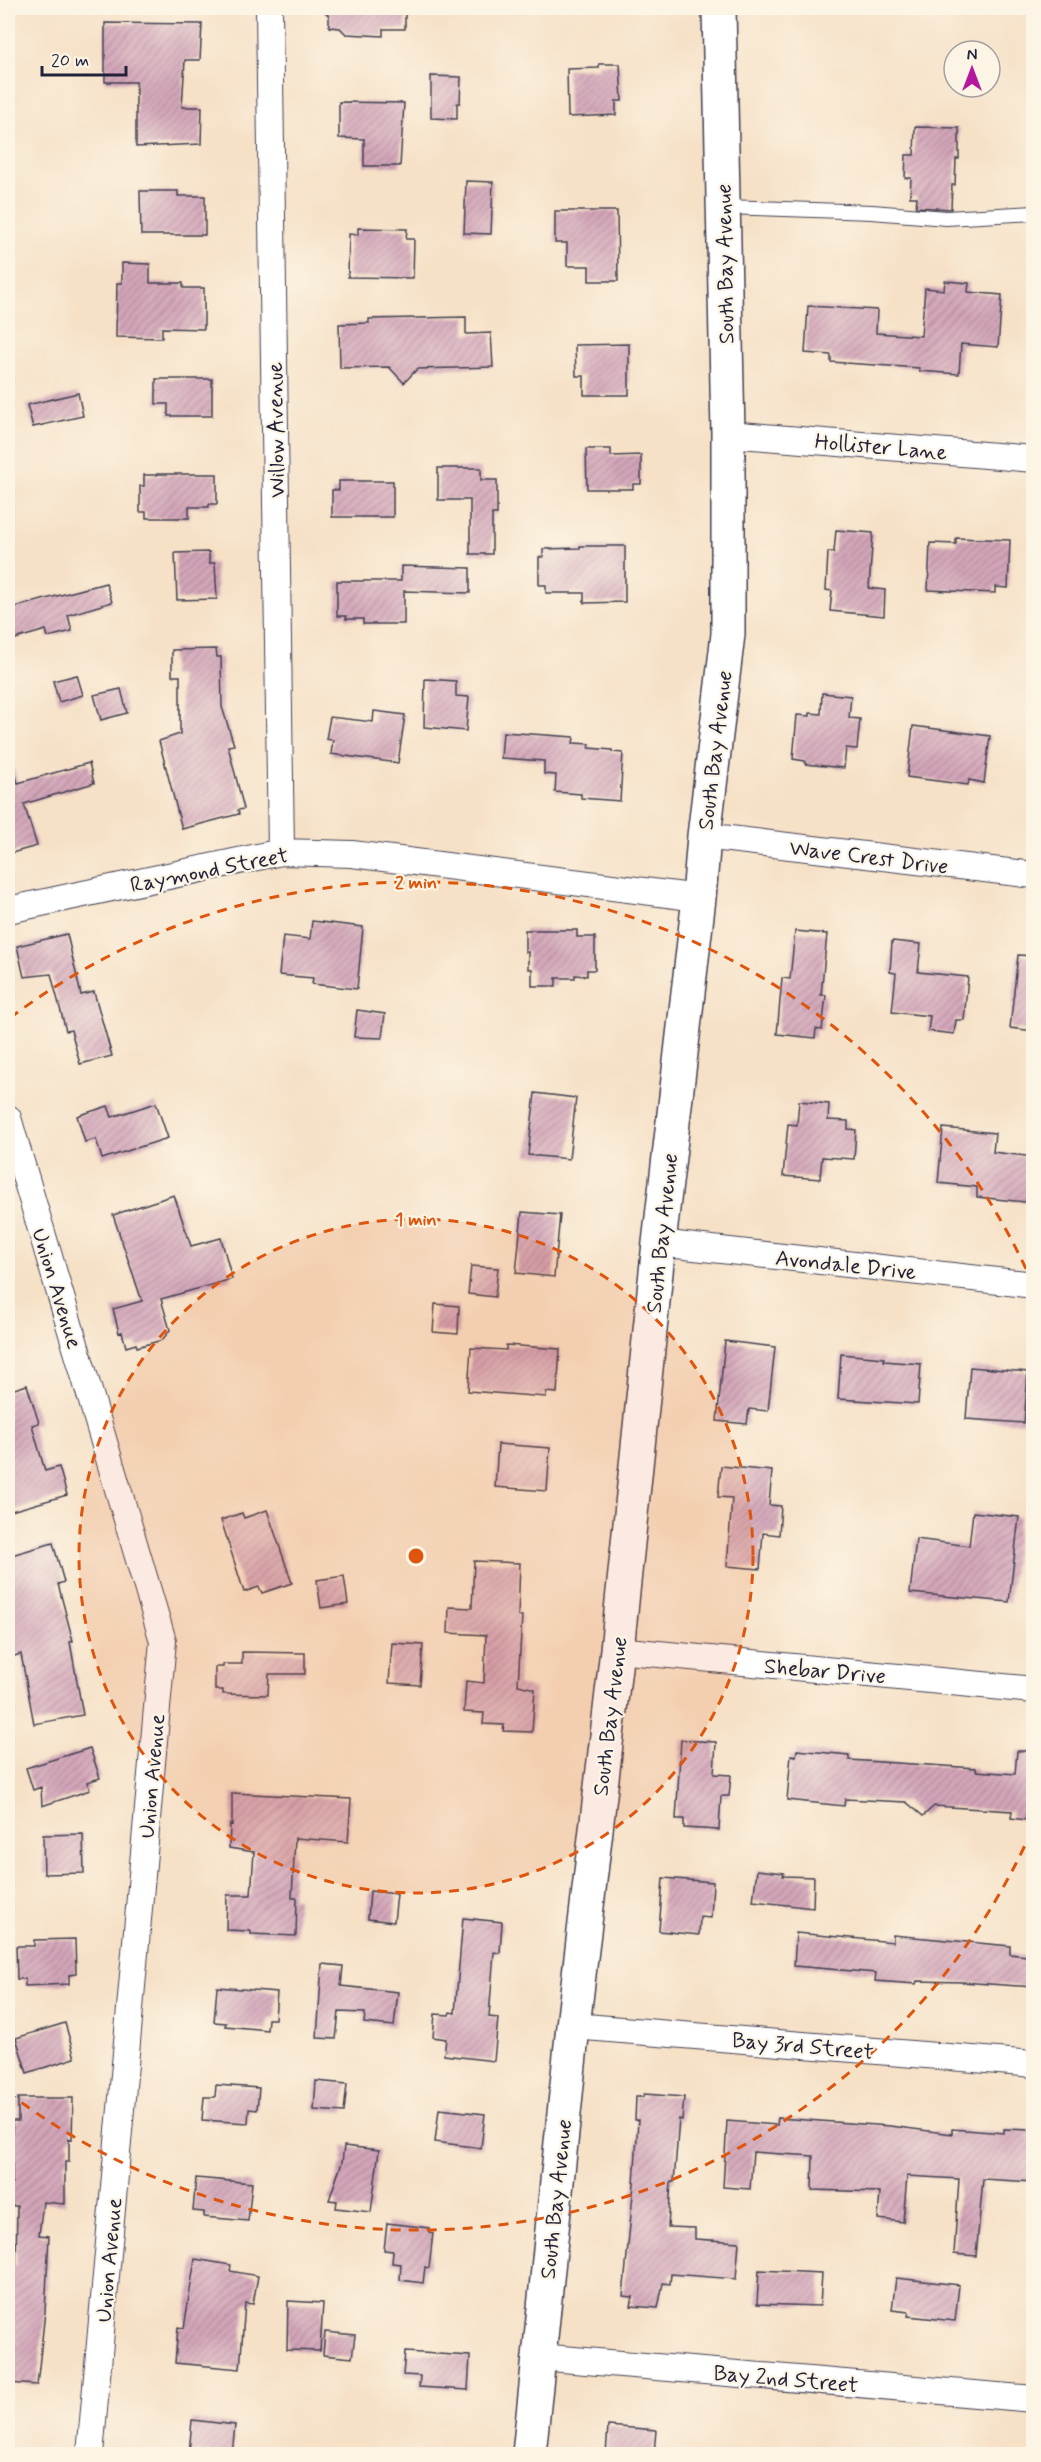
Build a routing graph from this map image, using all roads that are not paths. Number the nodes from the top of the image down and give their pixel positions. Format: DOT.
graph roads {
  1 [pos="269,8"];
  2 [pos="719,8"];
  3 [pos="723,207"];
  4 [pos="1034,213"];
  5 [pos="728,434"];
  6 [pos="1034,459"];
  7 [pos="704,836"];
  8 [pos="281,852"];
  9 [pos="1034,875"];
  10 [pos="699,898"];
  11 [pos="8,910"];
  12 [pos="8,1118"];
  13 [pos="659,1244"];
  14 [pos="1034,1285"];
  15 [pos="617,1650"];
  16 [pos="1034,1690"];
  17 [pos="573,2025"];
  18 [pos="1034,2064"];
  19 [pos="539,2357"];
  20 [pos="1034,2399"];
  21 [pos="90,2454"];
  22 [pos="529,2454"];
  1 -- 8 [label="street, Willow Avenue"];
  2 -- 3 [label="street, South Bay Avenue"];
  3 -- 4 [label="lane"];
  3 -- 5 [label="street, South Bay Avenue"];
  5 -- 6 [label="street, Hollister Lane"];
  5 -- 7 [label="street, South Bay Avenue"];
  7 -- 9 [label="street, Wave Crest Drive"];
  7 -- 10 [label="street, South Bay Avenue"];
  8 -- 10 [label="street, Raymond Street"];
  8 -- 11 [label="street, Raymond Street"];
  10 -- 13 [label="street, South Bay Avenue"];
  12 -- 21 [label="street, Union Avenue"];
  13 -- 14 [label="street, Avondale Drive"];
  13 -- 15 [label="street, South Bay Avenue"];
  15 -- 16 [label="street, Shebar Drive"];
  15 -- 17 [label="street, South Bay Avenue"];
  17 -- 18 [label="street, Bay 3rd Street"];
  17 -- 19 [label="street, South Bay Avenue"];
  19 -- 20 [label="street, Bay 2nd Street"];
  19 -- 22 [label="street, South Bay Avenue"];
}
